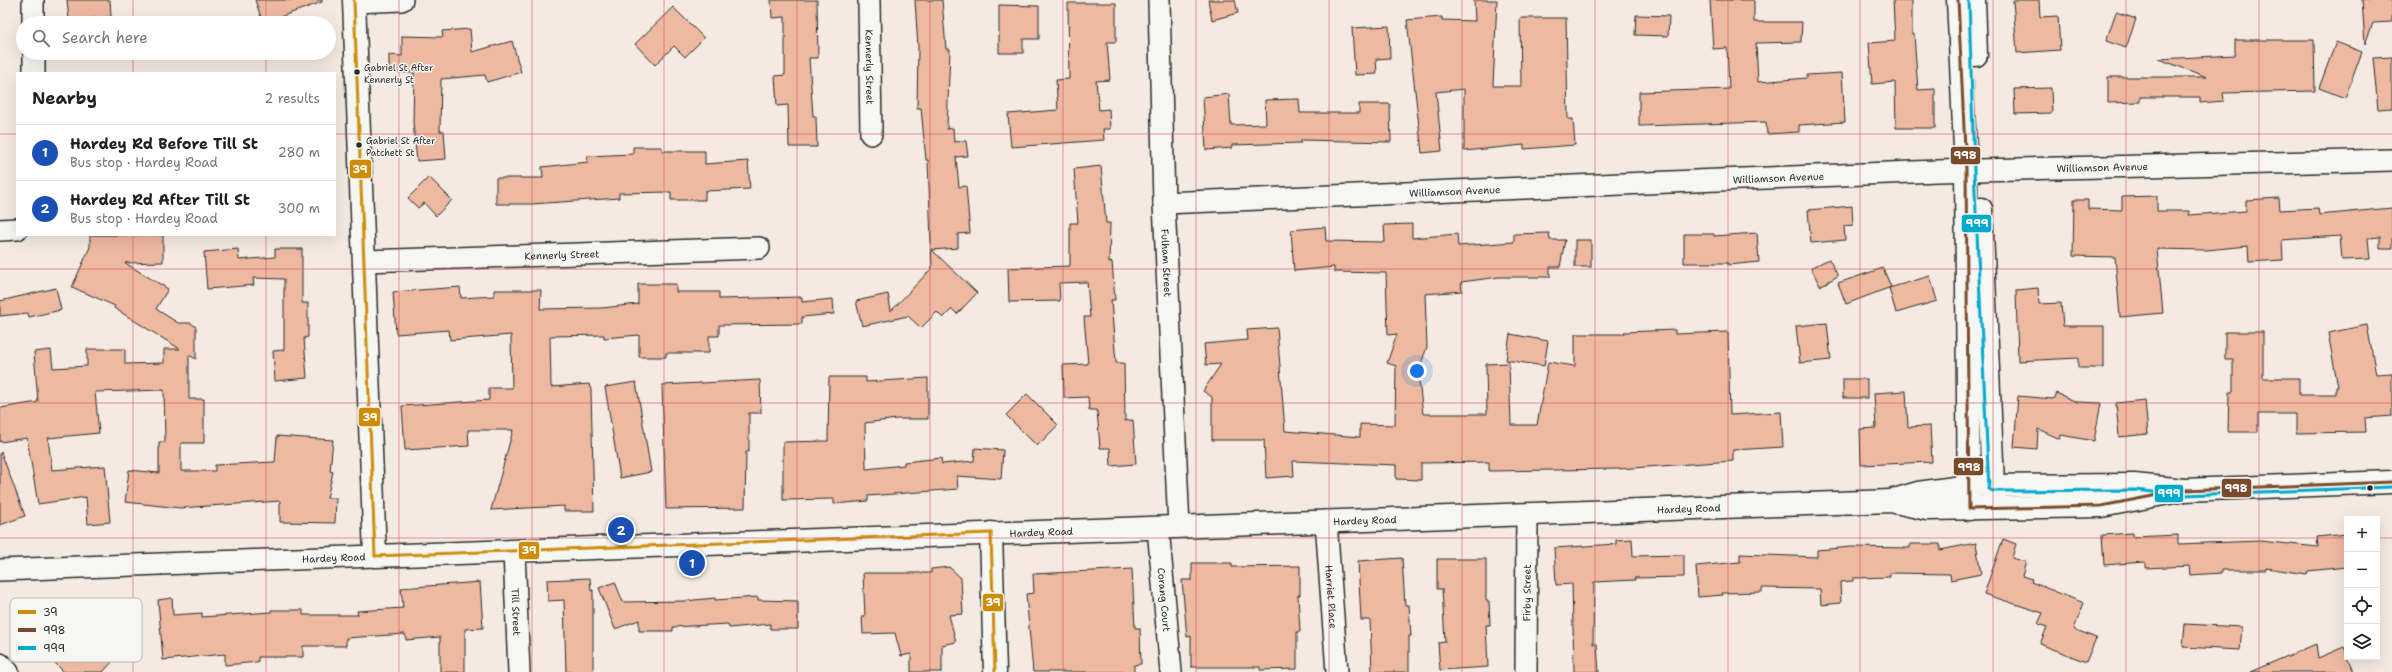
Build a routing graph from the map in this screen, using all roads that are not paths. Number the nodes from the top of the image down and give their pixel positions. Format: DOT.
graph roads {
  1 [pos="33,0"];
  2 [pos="402,0"];
  3 [pos="869,0"];
  4 [pos="1159,0"];
  5 [pos="1958,0"];
  6 [pos="1974,0"];
  7 [pos="354,1"];
  8 [pos="33,16"];
  9 [pos="34,60"];
  10 [pos="34,72"];
  11 [pos="871,134"];
  12 [pos="2392,160"];
  13 [pos="1973,170"];
  14 [pos="1164,203"];
  15 [pos="16,229"];
  16 [pos="0,230"];
  17 [pos="759,248"];
  18 [pos="365,261"];
  19 [pos="2392,482"];
  20 [pos="1969,486"];
  21 [pos="1993,486"];
  22 [pos="2184,490"];
  23 [pos="1891,501"];
  24 [pos="1994,507"];
  25 [pos="1969,509"];
  26 [pos="1527,514"];
  27 [pos="1326,521"];
  28 [pos="1168,527"];
  29 [pos="991,533"];
  30 [pos="514,551"];
  31 [pos="374,556"];
  32 [pos="0,570"];
  33 [pos="0,664"];
  34 [pos="8,672"];
  35 [pos="518,672"];
  36 [pos="995,672"];
  37 [pos="1171,672"];
  38 [pos="1337,672"];
  39 [pos="1526,672"];
  1 -- 8 [label="street"];
  2 -- 7 [label="street"];
  3 -- 11 [label="street, Kennerly Street"];
  4 -- 14 [label="street, Fulham Street"];
  5 -- 13 [label="street"];
  6 -- 13 [label="street"];
  7 -- 18 [label="street"];
  9 -- 10 [label="street"];
  12 -- 13 [label="street, Williamson Avenue"];
  13 -- 14 [label="street, Williamson Avenue"];
  13 -- 20 [label="street"];
  13 -- 21 [label="street"];
  14 -- 28 [label="street, Fulham Street"];
  15 -- 16 [label="street"];
  17 -- 18 [label="street, Kennerly Street"];
  18 -- 31 [label="street"];
  19 -- 22 [label="street, Hardey Road"];
  20 -- 21 [label="street, Hardey Road"];
  20 -- 23 [label="street, Hardey Road"];
  20 -- 25 [label="street"];
  21 -- 22 [label="street, Hardey Road"];
  21 -- 24 [label="street"];
  22 -- 24 [label="street, Hardey Road"];
  23 -- 25 [label="street, Hardey Road"];
  23 -- 26 [label="street, Hardey Road"];
  24 -- 25 [label="street, Hardey Road"];
  26 -- 27 [label="street, Hardey Road"];
  26 -- 39 [label="street, Firby Street"];
  27 -- 28 [label="street, Hardey Road"];
  27 -- 38 [label="street, Harriet Place"];
  28 -- 29 [label="street, Hardey Road"];
  28 -- 37 [label="street, Corang Court"];
  29 -- 30 [label="street, Hardey Road"];
  29 -- 36 [label="street"];
  30 -- 31 [label="street, Hardey Road"];
  30 -- 35 [label="street, Till Street"];
  31 -- 32 [label="street, Hardey Road"];
  33 -- 34 [label="street"];
}
